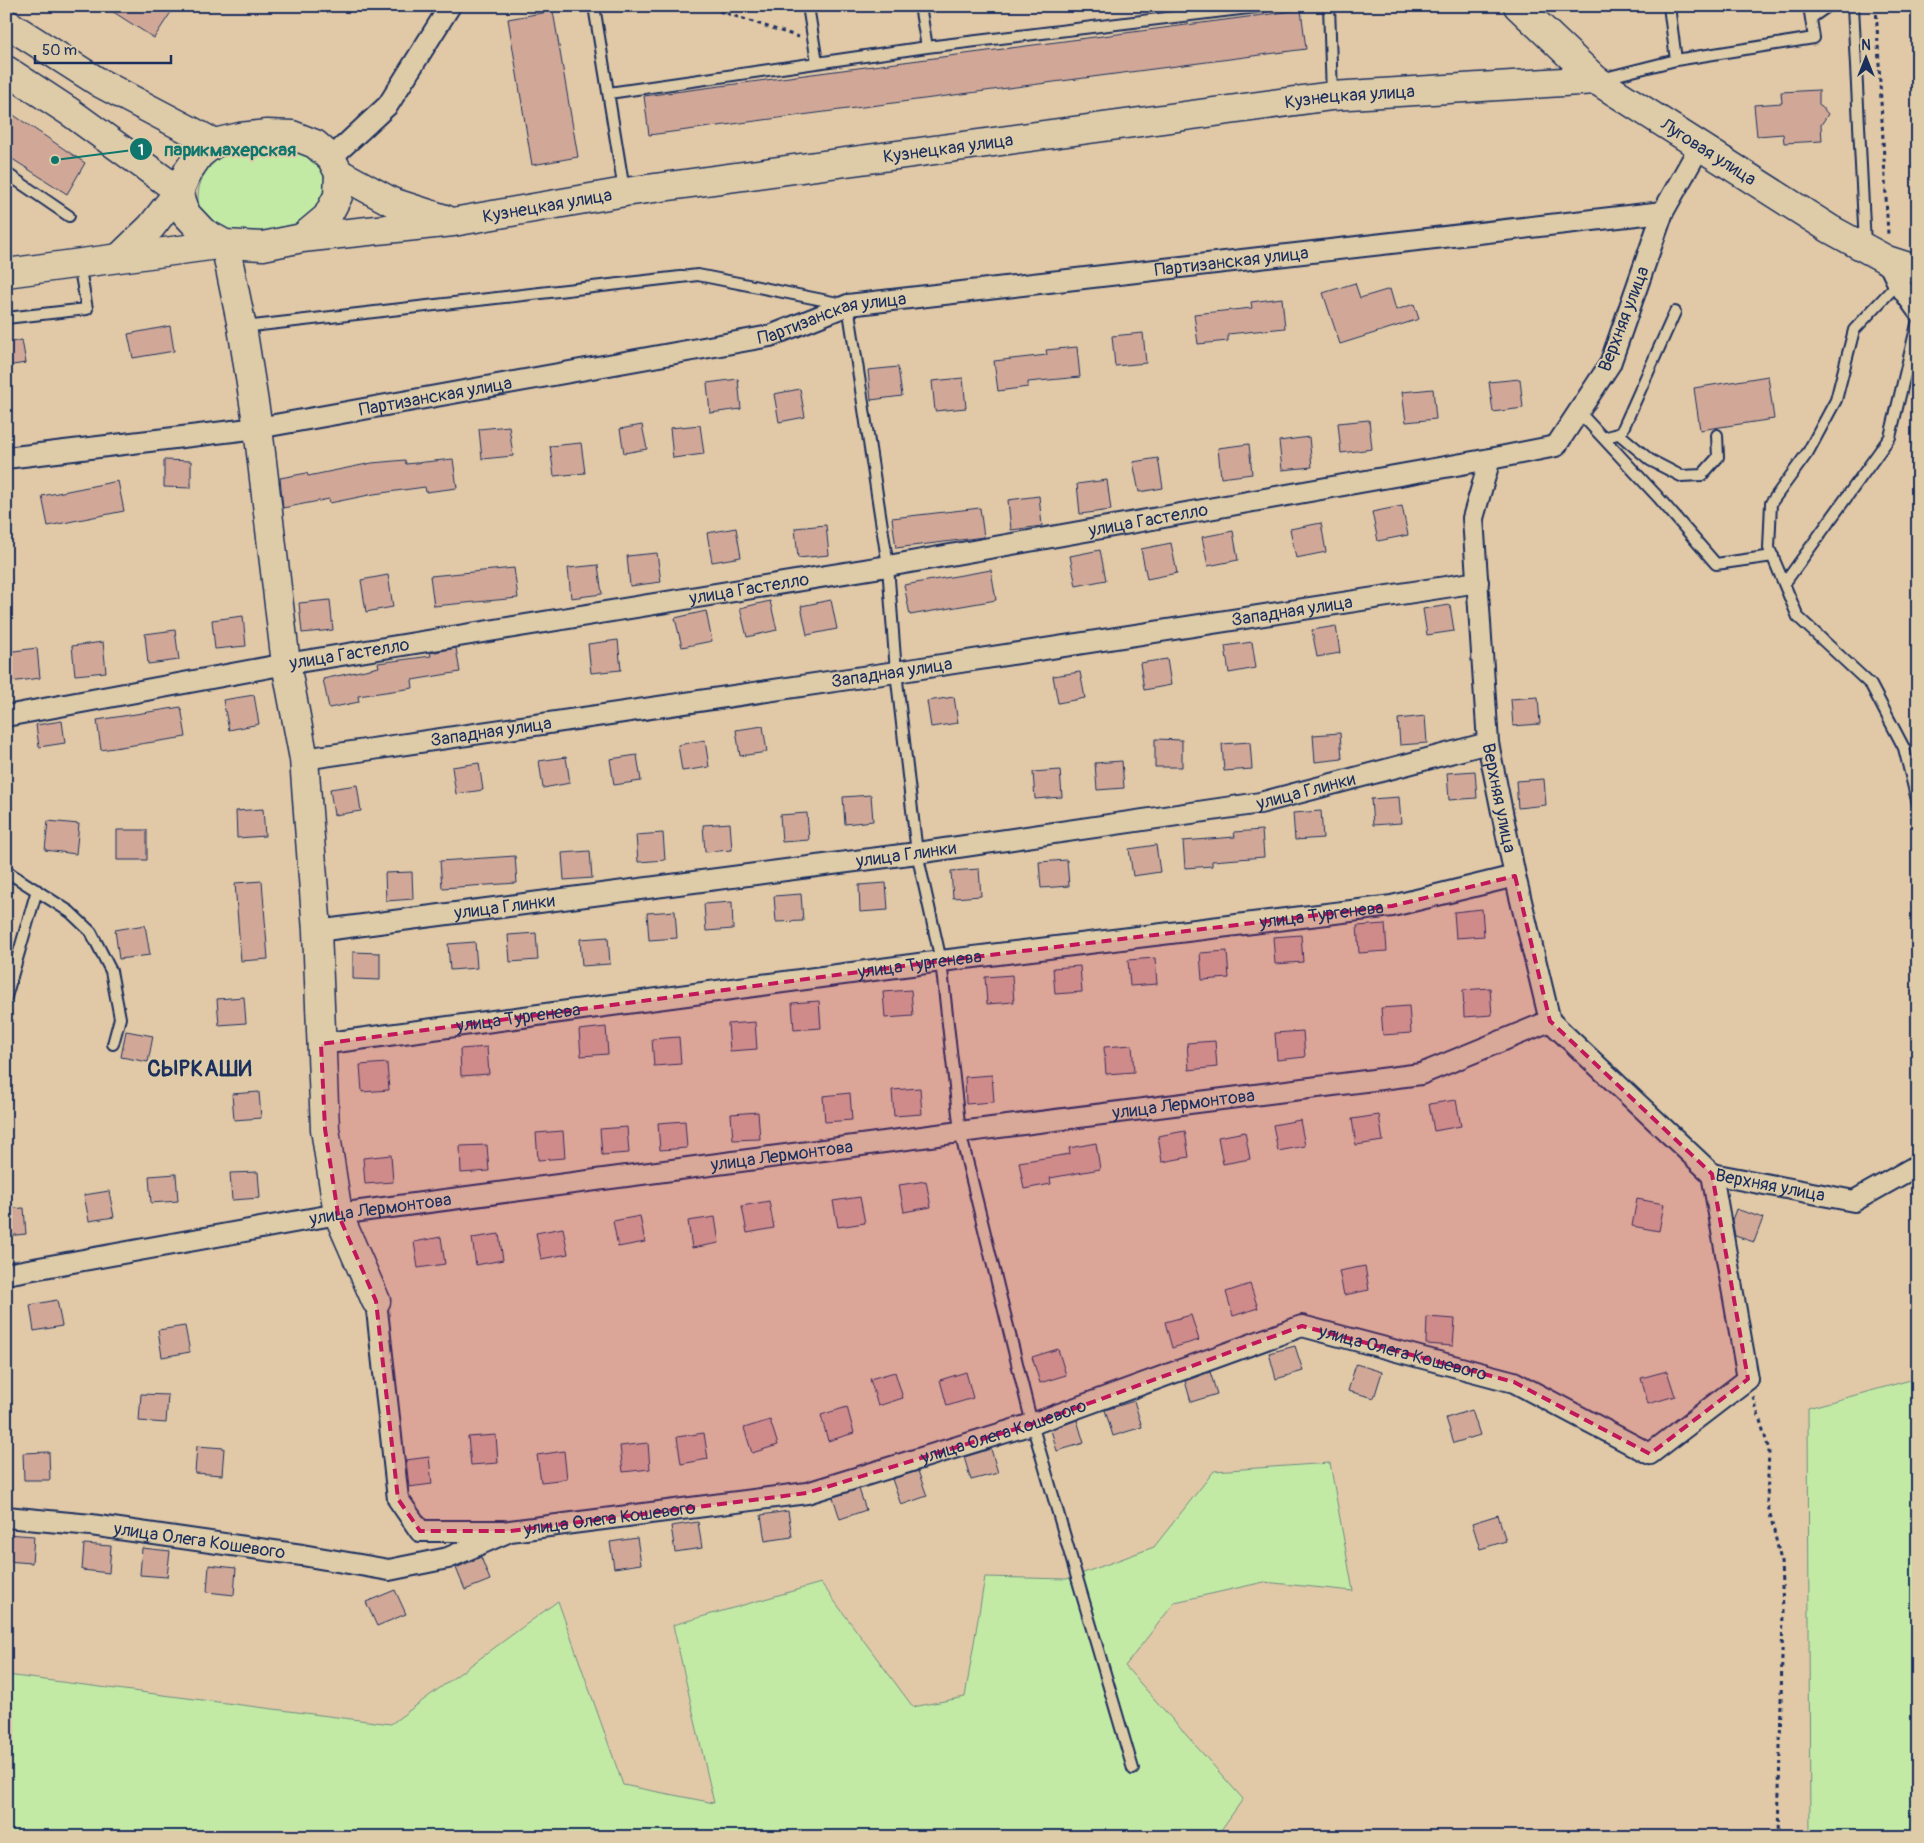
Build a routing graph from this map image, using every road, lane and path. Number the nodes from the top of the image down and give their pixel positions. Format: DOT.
graph roads {
  1 [pos="450,6"];
  2 [pos="594,6"];
  3 [pos="704,6"];
  4 [pos="808,6"];
  5 [pos="920,6"];
  6 [pos="1266,6"];
  7 [pos="1329,6"];
  8 [pos="1518,6"];
  9 [pos="1669,6"];
  10 [pos="1809,6"];
  11 [pos="1828,6"];
  12 [pos="1853,6"];
  13 [pos="1876,6"];
  14 [pos="1811,18"];
  15 [pos="6,22"];
  16 [pos="813,42"];
  17 [pos="927,47"];
  18 [pos="1676,60"];
  19 [pos="817,62"];
  20 [pos="6,70"];
  21 [pos="1596,80"];
  22 [pos="609,93"];
  23 [pos="1332,96"];
  24 [pos="214,143"];
  25 [pos="1700,146"];
  26 [pos="335,166"];
  27 [pos="6,173"];
  28 [pos="180,192"];
  29 [pos="625,192"];
  30 [pos="1663,212"];
  31 [pos="69,216"];
  32 [pos="453,222"];
  33 [pos="302,238"];
  34 [pos="225,244"];
  35 [pos="121,256"];
  36 [pos="79,262"];
  37 [pos="1898,265"];
  38 [pos="6,273"];
  39 [pos="848,305"];
  40 [pos="1918,311"];
  41 [pos="1675,312"];
  42 [pos="6,318"];
  43 [pos="1918,320"];
  44 [pos="242,327"];
  45 [pos="1579,412"];
  46 [pos="258,428"];
  47 [pos="1619,434"];
  48 [pos="1717,435"];
  49 [pos="1603,438"];
  50 [pos="6,458"];
  51 [pos="1490,459"];
  52 [pos="1773,556"];
  53 [pos="888,566"];
  54 [pos="1478,582"];
  55 [pos="1784,584"];
  56 [pos="286,664"];
  57 [pos="896,672"];
  58 [pos="6,716"];
  59 [pos="1488,743"];
  60 [pos="304,759"];
  61 [pos="1918,804"];
  62 [pos="918,853"];
  63 [pos="6,871"];
  64 [pos="1515,876"];
  65 [pos="37,890"];
  66 [pos="317,931"];
  67 [pos="941,961"];
  68 [pos="6,997"];
  69 [pos="1550,1021"];
  70 [pos="113,1044"];
  71 [pos="321,1044"];
  72 [pos="960,1132"];
  73 [pos="1918,1166"];
  74 [pos="1712,1174"];
  75 [pos="338,1214"];
  76 [pos="6,1274"];
  77 [pos="376,1301"];
  78 [pos="1748,1379"];
  79 [pos="1032,1424"];
  80 [pos="6,1516"];
  81 [pos="510,1531"];
  82 [pos="1133,1768"];
  83 [pos="1778,1837"];
  1 -- 26 [label="street"];
  2 -- 22 [label="lane"];
  3 -- 16 [label="path"];
  4 -- 16 [label="lane"];
  5 -- 17 [label="lane"];
  6 -- 17 [label="lane"];
  7 -- 23 [label="lane"];
  8 -- 21 [label="main road, Луговая улица"];
  9 -- 18 [label="lane"];
  10 -- 14 [label="lane"];
  11 -- 14 [label="lane"];
  12 -- 37 [label="lane"];
  13 -- 37 [label="path"];
  14 -- 18 [label="lane"];
  15 -- 24 [label="main road"];
  16 -- 19 [label="lane"];
  17 -- 19 [label="lane"];
  18 -- 21 [label="lane"];
  19 -- 22 [label="lane"];
  20 -- 28 [label="main road"];
  21 -- 23 [label="main road, Кузнецкая улица"];
  21 -- 25 [label="main road, Луговая улица"];
  22 -- 29 [label="lane"];
  23 -- 29 [label="main road, Кузнецкая улица"];
  24 -- 26 [label="main road"];
  24 -- 28 [label="main road"];
  25 -- 30 [label="street, Верхняя улица"];
  25 -- 37 [label="main road, Луговая улица"];
  26 -- 32 [label="main road"];
  26 -- 33 [label="main road"];
  27 -- 31 [label="lane"];
  28 -- 34 [label="main road"];
  28 -- 35 [label="main road"];
  29 -- 32 [label="main road, Кузнецкая улица"];
  30 -- 39 [label="street, Партизанская улица"];
  30 -- 45 [label="street, Верхняя улица"];
  32 -- 33 [label="main road, Кузнецкая улица"];
  33 -- 34 [label="main road"];
  34 -- 35 [label="main road"];
  34 -- 44 [label="main road"];
  35 -- 36 [label="main road"];
  36 -- 38 [label="main road"];
  36 -- 42 [label="lane"];
  37 -- 40 [label="street"];
  37 -- 52 [label="lane"];
  39 -- 44 [label="lane"];
  39 -- 46 [label="street, Партизанская улица"];
  39 -- 53 [label="lane"];
  41 -- 47 [label="lane"];
  43 -- 55 [label="lane"];
  44 -- 46 [label="main road"];
  45 -- 49 [label="lane"];
  45 -- 51 [label="street, Верхняя улица"];
  46 -- 50 [label="street, Партизанская улица"];
  46 -- 56 [label="main road"];
  47 -- 48 [label="lane"];
  47 -- 49 [label="lane"];
  49 -- 52 [label="lane"];
  51 -- 53 [label="street, улица Гастелло"];
  51 -- 54 [label="street, Верхняя улица"];
  52 -- 55 [label="lane"];
  53 -- 56 [label="street, улица Гастелло"];
  53 -- 57 [label="lane"];
  54 -- 57 [label="street, Западная улица"];
  54 -- 59 [label="street, Верхняя улица"];
  55 -- 61 [label="lane"];
  56 -- 58 [label="street, улица Гастелло"];
  56 -- 60 [label="main road"];
  57 -- 60 [label="street, Западная улица"];
  57 -- 62 [label="lane"];
  59 -- 62 [label="street, улица Глинки"];
  59 -- 64 [label="street, Верхняя улица"];
  60 -- 66 [label="main road"];
  62 -- 66 [label="street, улица Глинки"];
  62 -- 67 [label="lane"];
  63 -- 65 [label="lane"];
  64 -- 67 [label="street, улица Тургенева"];
  64 -- 69 [label="street, Верхняя улица"];
  65 -- 68 [label="lane"];
  65 -- 70 [label="lane"];
  66 -- 71 [label="main road"];
  67 -- 71 [label="street, улица Тургенева"];
  67 -- 72 [label="lane"];
  69 -- 72 [label="street, улица Лермонтова"];
  69 -- 74 [label="street, Верхняя улица"];
  71 -- 75 [label="main road"];
  72 -- 75 [label="street, улица Лермонтова"];
  72 -- 79 [label="lane"];
  73 -- 74 [label="street, Верхняя улица"];
  74 -- 78 [label="street"];
  75 -- 76 [label="street, улица Лермонтова"];
  75 -- 77 [label="main road"];
  77 -- 81 [label="street"];
  78 -- 79 [label="street, улица Олега Кошевого"];
  78 -- 83 [label="path"];
  79 -- 81 [label="street, улица Олега Кошевого"];
  79 -- 82 [label="lane"];
  80 -- 81 [label="street, улица Олега Кошевого"];
}
